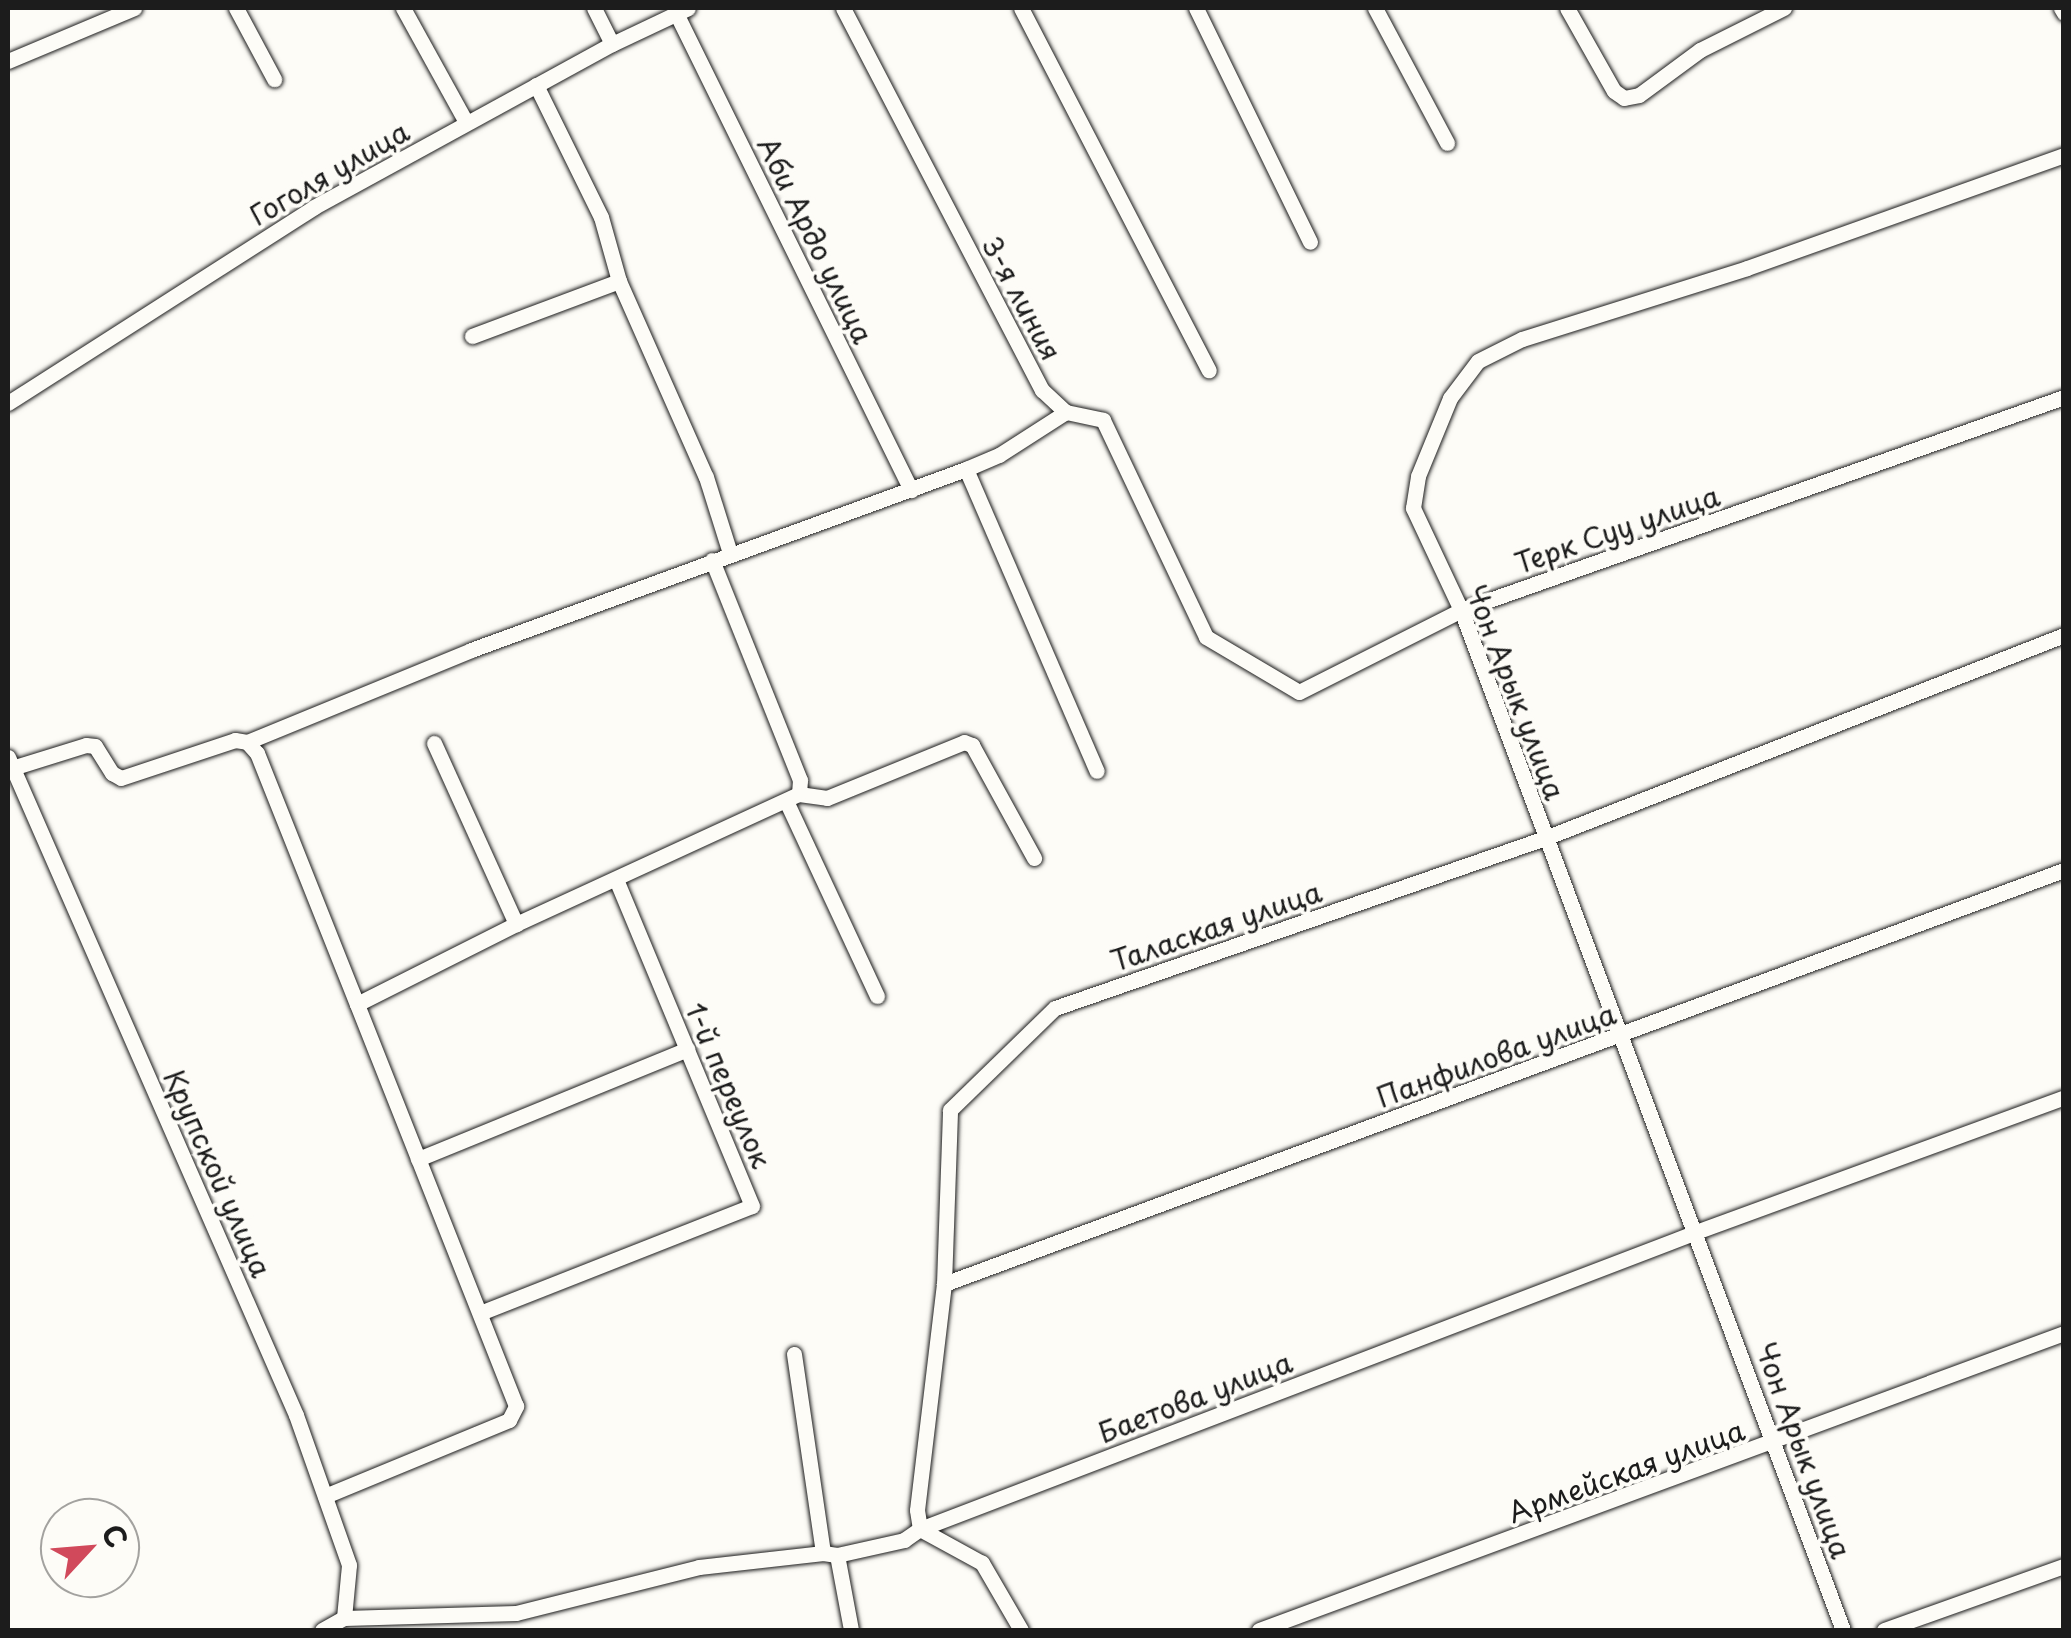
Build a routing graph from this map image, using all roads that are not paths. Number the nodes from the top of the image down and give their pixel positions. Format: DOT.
graph roads {
  1 [pos="134,8"];
  2 [pos="236,8"];
  3 [pos="403,8"];
  4 [pos="594,8"];
  5 [pos="843,8"];
  6 [pos="1020,8"];
  7 [pos="1196,8"];
  8 [pos="1376,8"];
  9 [pos="1567,8"];
  10 [pos="1784,8"];
  11 [pos="682,10"];
  12 [pos="612,44"];
  13 [pos="8,61"];
  14 [pos="274,79"];
  15 [pos="536,85"];
  16 [pos="466,122"];
  17 [pos="1446,143"];
  18 [pos="2064,155"];
  19 [pos="1310,242"];
  20 [pos="618,281"];
  21 [pos="472,336"];
  22 [pos="1210,370"];
  23 [pos="2064,397"];
  24 [pos="8,403"];
  25 [pos="1066,412"];
  26 [pos="966,468"];
  27 [pos="910,490"];
  28 [pos="730,553"];
  29 [pos="712,560"];
  30 [pos="1461,610"];
  31 [pos="2064,636"];
  32 [pos="1206,637"];
  33 [pos="247,742"];
  34 [pos="434,744"];
  35 [pos="10,763"];
  36 [pos="1096,772"];
  37 [pos="793,798"];
  38 [pos="1545,838"];
  39 [pos="1034,858"];
  40 [pos="2064,870"];
  41 [pos="616,880"];
  42 [pos="516,924"];
  43 [pos="877,996"];
  44 [pos="357,1004"];
  45 [pos="1620,1037"];
  46 [pos="686,1049"];
  47 [pos="2064,1098"];
  48 [pos="418,1160"];
  49 [pos="1696,1232"];
  50 [pos="944,1284"];
  51 [pos="480,1313"];
  52 [pos="2064,1334"];
  53 [pos="794,1354"];
  54 [pos="1776,1443"];
  55 [pos="325,1496"];
  56 [pos="920,1529"];
  57 [pos="830,1554"];
  58 [pos="2064,1566"];
  59 [pos="344,1618"];
  60 [pos="396,1624"];
  61 [pos="322,1630"];
  62 [pos="851,1630"];
  63 [pos="1021,1630"];
  64 [pos="1259,1630"];
  65 [pos="1843,1630"];
  66 [pos="1884,1630"];
  1 -- 13 [label="street"];
  2 -- 14 [label="street"];
  3 -- 16 [label="street"];
  4 -- 12 [label="street"];
  5 -- 25 [label="street, 3-я линия"];
  6 -- 22 [label="street"];
  7 -- 19 [label="street"];
  8 -- 17 [label="street"];
  9 -- 10 [label="street"];
  11 -- 12 [label="street, Гоголя улица"];
  11 -- 27 [label="street, Аби Ардо улица"];
  12 -- 15 [label="street, Гоголя улица"];
  15 -- 16 [label="street, Гоголя улица"];
  15 -- 20 [label="street"];
  16 -- 24 [label="street, Гоголя улица"];
  18 -- 30 [label="street, Чон Арык улица"];
  20 -- 21 [label="street"];
  20 -- 28 [label="street"];
  23 -- 30 [label="street, Терк Суу улица"];
  25 -- 26 [label="street"];
  25 -- 32 [label="street, 3-я линия"];
  26 -- 27 [label="street"];
  26 -- 36 [label="street"];
  27 -- 28 [label="street"];
  28 -- 29 [label="street"];
  29 -- 33 [label="street"];
  29 -- 37 [label="street"];
  30 -- 32 [label="street, Терк Суу улица"];
  30 -- 38 [label="street, Чон Арык улица"];
  31 -- 38 [label="street, Талаская улица"];
  33 -- 35 [label="street"];
  33 -- 44 [label="street"];
  34 -- 42 [label="street"];
  35 -- 55 [label="street, Крупской улица"];
  37 -- 39 [label="street"];
  37 -- 41 [label="street"];
  37 -- 43 [label="street"];
  38 -- 45 [label="street, Чон Арык улица"];
  38 -- 50 [label="street, Талаская улица"];
  40 -- 45 [label="street, Панфилова улица"];
  41 -- 42 [label="street"];
  41 -- 46 [label="street, 1-й переулок"];
  42 -- 44 [label="street"];
  44 -- 48 [label="street"];
  45 -- 49 [label="street, Чон Арык улица"];
  45 -- 50 [label="street, Панфилова улица"];
  46 -- 48 [label="street"];
  46 -- 51 [label="street, 1-й переулок"];
  47 -- 49 [label="street, Баетова улица"];
  48 -- 51 [label="street"];
  49 -- 54 [label="street, Чон Арык улица"];
  49 -- 56 [label="street, Баетова улица"];
  50 -- 56 [label="street, Талаская улица"];
  51 -- 55 [label="street"];
  52 -- 54 [label="street, Армейская улица"];
  53 -- 57 [label="street"];
  54 -- 64 [label="street, Армейская улица"];
  54 -- 65 [label="street, Чон Арык улица"];
  55 -- 59 [label="street, Крупской улица"];
  56 -- 57 [label="street, Баетова улица"];
  56 -- 63 [label="street"];
  57 -- 60 [label="street, Баетова улица"];
  57 -- 62 [label="street"];
  58 -- 66 [label="street"];
  59 -- 60 [label="street, Баетова улица"];
  59 -- 61 [label="street, Баетова улица"];
}
